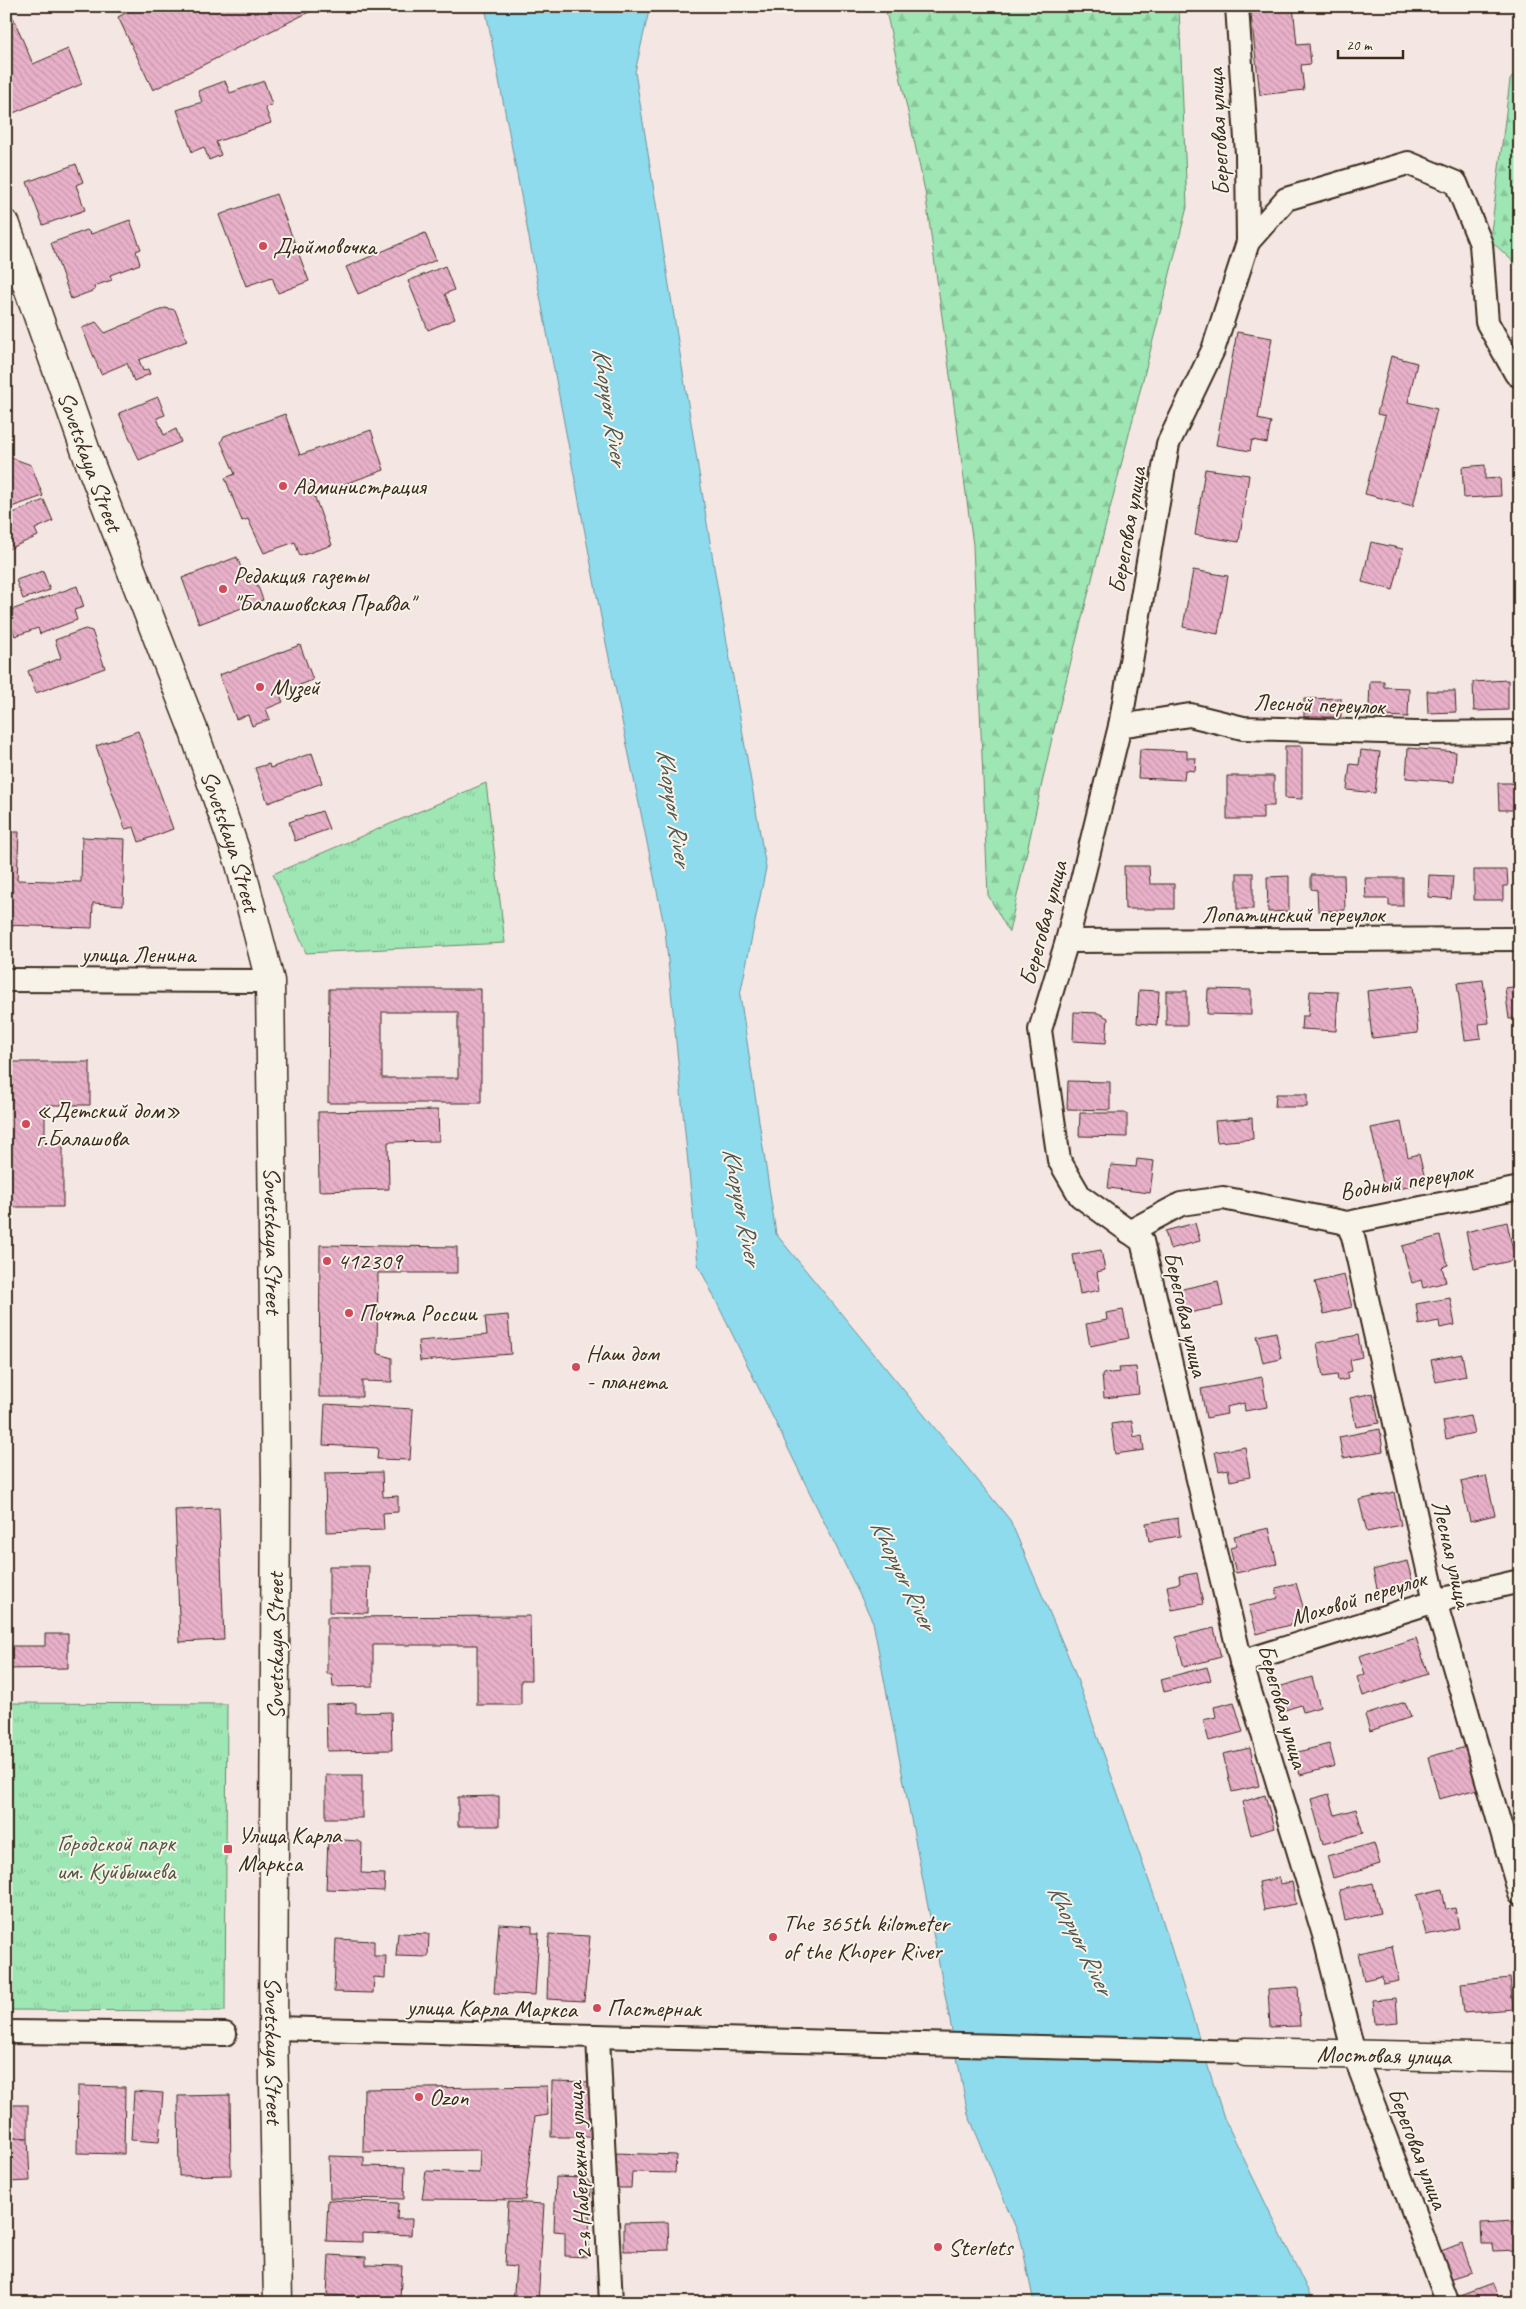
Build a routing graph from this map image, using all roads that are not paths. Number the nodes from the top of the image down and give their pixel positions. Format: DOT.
graph roads {
  1 [pos="1237,6"];
  2 [pos="6,225"];
  3 [pos="1248,242"];
  4 [pos="1520,376"];
  5 [pos="1120,726"];
  6 [pos="1520,732"];
  7 [pos="1520,939"];
  8 [pos="1068,941"];
  9 [pos="6,980"];
  10 [pos="270,981"];
  11 [pos="1520,1188"];
  12 [pos="1347,1223"];
  13 [pos="1129,1232"];
  14 [pos="1520,1580"];
  15 [pos="1435,1600"];
  16 [pos="1242,1662"];
  17 [pos="1520,1894"];
  18 [pos="273,2028"];
  19 [pos="6,2032"];
  20 [pos="225,2034"];
  21 [pos="598,2036"];
  22 [pos="1246,2052"];
  23 [pos="1354,2054"];
  24 [pos="1520,2058"];
  25 [pos="278,2303"];
  26 [pos="611,2303"];
  27 [pos="1448,2303"];
  1 -- 3 [label="street, Береговая улица"];
  2 -- 10 [label="street, Sovetskaya Street"];
  3 -- 4 [label="street"];
  3 -- 5 [label="street, Береговая улица"];
  5 -- 6 [label="street, Лесной переулок"];
  5 -- 8 [label="street, Береговая улица"];
  7 -- 8 [label="street, Лопатинский переулок"];
  8 -- 13 [label="street, Береговая улица"];
  9 -- 10 [label="street, улица Ленина"];
  10 -- 18 [label="street, Sovetskaya Street"];
  11 -- 12 [label="street, Водный переулок"];
  12 -- 13 [label="street, Водный переулок"];
  12 -- 15 [label="street, Лесная улица"];
  13 -- 16 [label="street, Береговая улица"];
  14 -- 15 [label="street, Моховой переулок"];
  15 -- 16 [label="street, Моховой переулок"];
  15 -- 17 [label="street, Лесная улица"];
  16 -- 23 [label="street, Береговая улица"];
  18 -- 21 [label="street, улица Карла Маркса"];
  18 -- 25 [label="street, Sovetskaya Street"];
  19 -- 20 [label="street"];
  21 -- 22 [label="street, улица Карла Маркса"];
  21 -- 26 [label="street, 2-я Набережная улица"];
  22 -- 23 [label="street, Мостовая улица"];
  23 -- 24 [label="street, Мостовая улица"];
  23 -- 27 [label="street, Береговая улица"];
}
